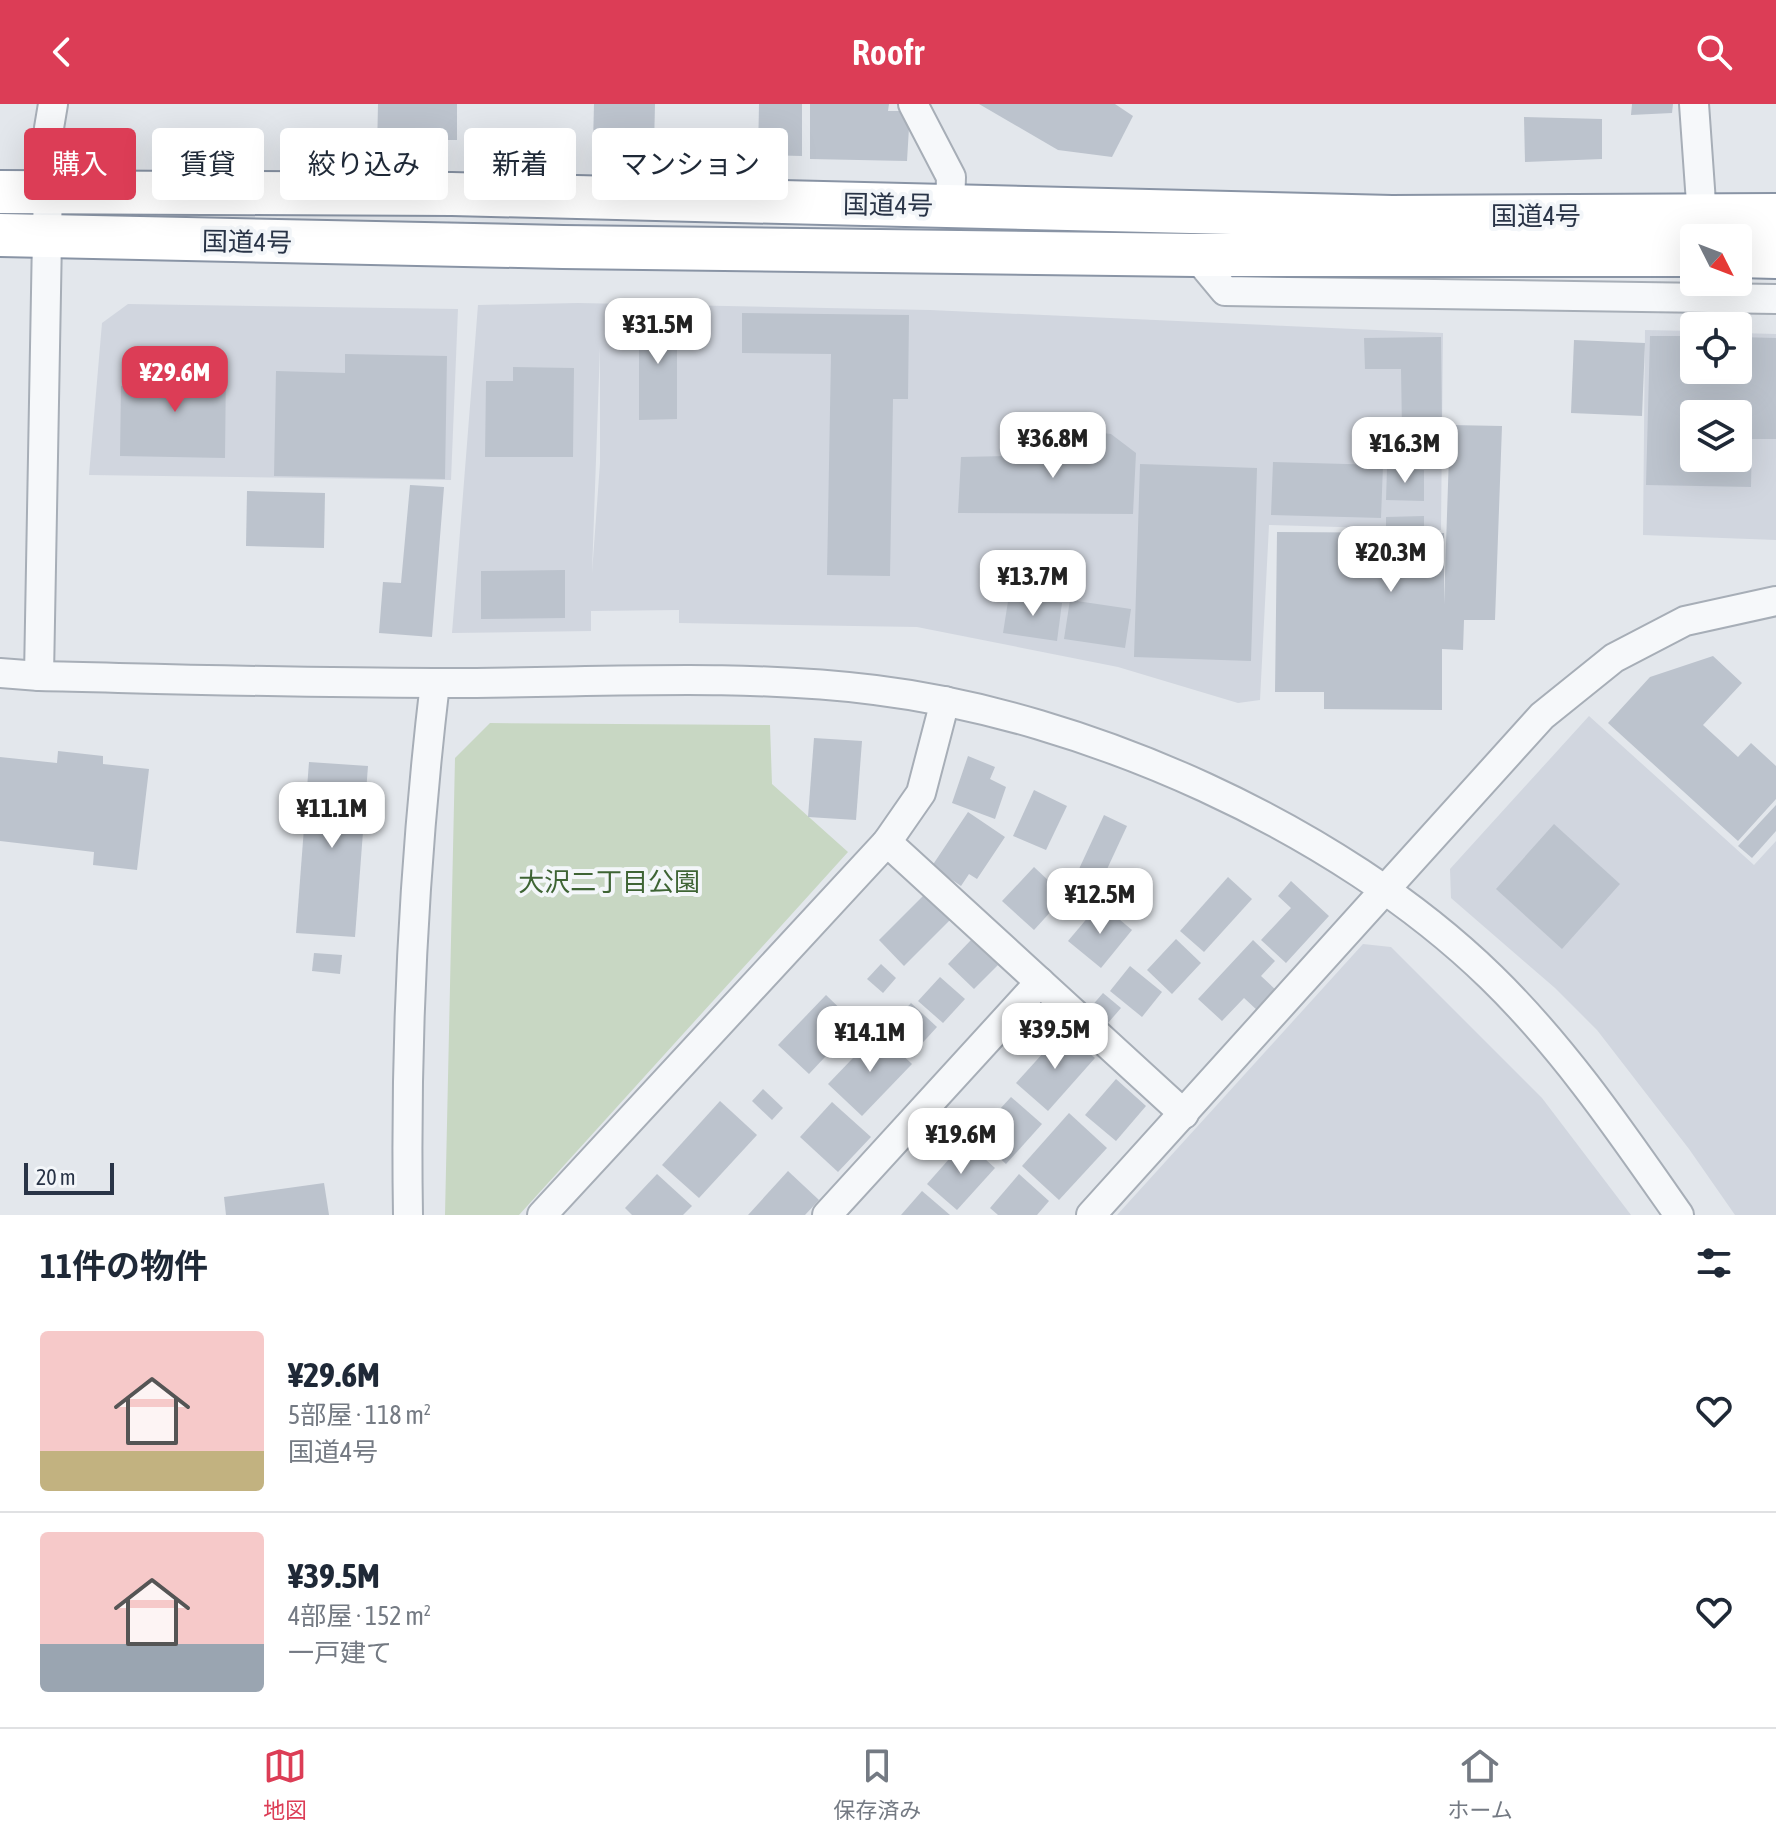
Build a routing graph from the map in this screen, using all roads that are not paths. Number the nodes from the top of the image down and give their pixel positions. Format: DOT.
graph roads {
  1 [pos="53,104"];
  2 [pos="913,104"];
  3 [pos="1694,104"];
  4 [pos="52,128"];
  5 [pos="0,192"];
  6 [pos="24,192"];
  7 [pos="136,192"];
  8 [pos="48,200"];
  9 [pos="950,207"];
  10 [pos="1776,215"];
  11 [pos="1699,224"];
  12 [pos="1743,224"];
  13 [pos="0,235"];
  14 [pos="47,235"];
  15 [pos="1680,235"];
  16 [pos="1680,237"];
  17 [pos="1195,255"];
  18 [pos="1752,256"];
  19 [pos="1776,257"];
  20 [pos="1776,299"];
  21 [pos="1776,601"];
  22 [pos="0,673"];
  23 [pos="39,676"];
  24 [pos="435,683"];
  25 [pos="945,701"];
  26 [pos="887,842"];
  27 [pos="1386,890"];
  28 [pos="1040,982"];
  29 [pos="1184,1114"];
  30 [pos="408,1215"];
  31 [pos="542,1215"];
  32 [pos="827,1215"];
  33 [pos="1091,1215"];
  34 [pos="1679,1215"];
  1 -- 4 [label="street"];
  2 -- 9 [label="street"];
  3 -- 11 [label="street"];
  5 -- 6 [label="highway, 国道4号"];
  7 -- 9 [label="highway, 国道4号"];
  8 -- 14 [label="street"];
  9 -- 15 [label="highway, 国道4号"];
  10 -- 12 [label="highway, 国道4号"];
  13 -- 14 [label="highway, 国道4号"];
  14 -- 17 [label="highway, 国道4号"];
  14 -- 23 [label="street"];
  16 -- 17 [label="highway, 国道4号"];
  17 -- 20 [label="street"];
  18 -- 19 [label="highway"];
  21 -- 27 [label="street"];
  22 -- 23 [label="street"];
  23 -- 24 [label="street"];
  24 -- 25 [label="street"];
  24 -- 30 [label="street"];
  25 -- 26 [label="street"];
  25 -- 27 [label="street"];
  26 -- 28 [label="street"];
  26 -- 31 [label="street"];
  27 -- 29 [label="street"];
  27 -- 34 [label="street"];
  28 -- 29 [label="street"];
  28 -- 32 [label="street"];
  29 -- 33 [label="street"];
}
